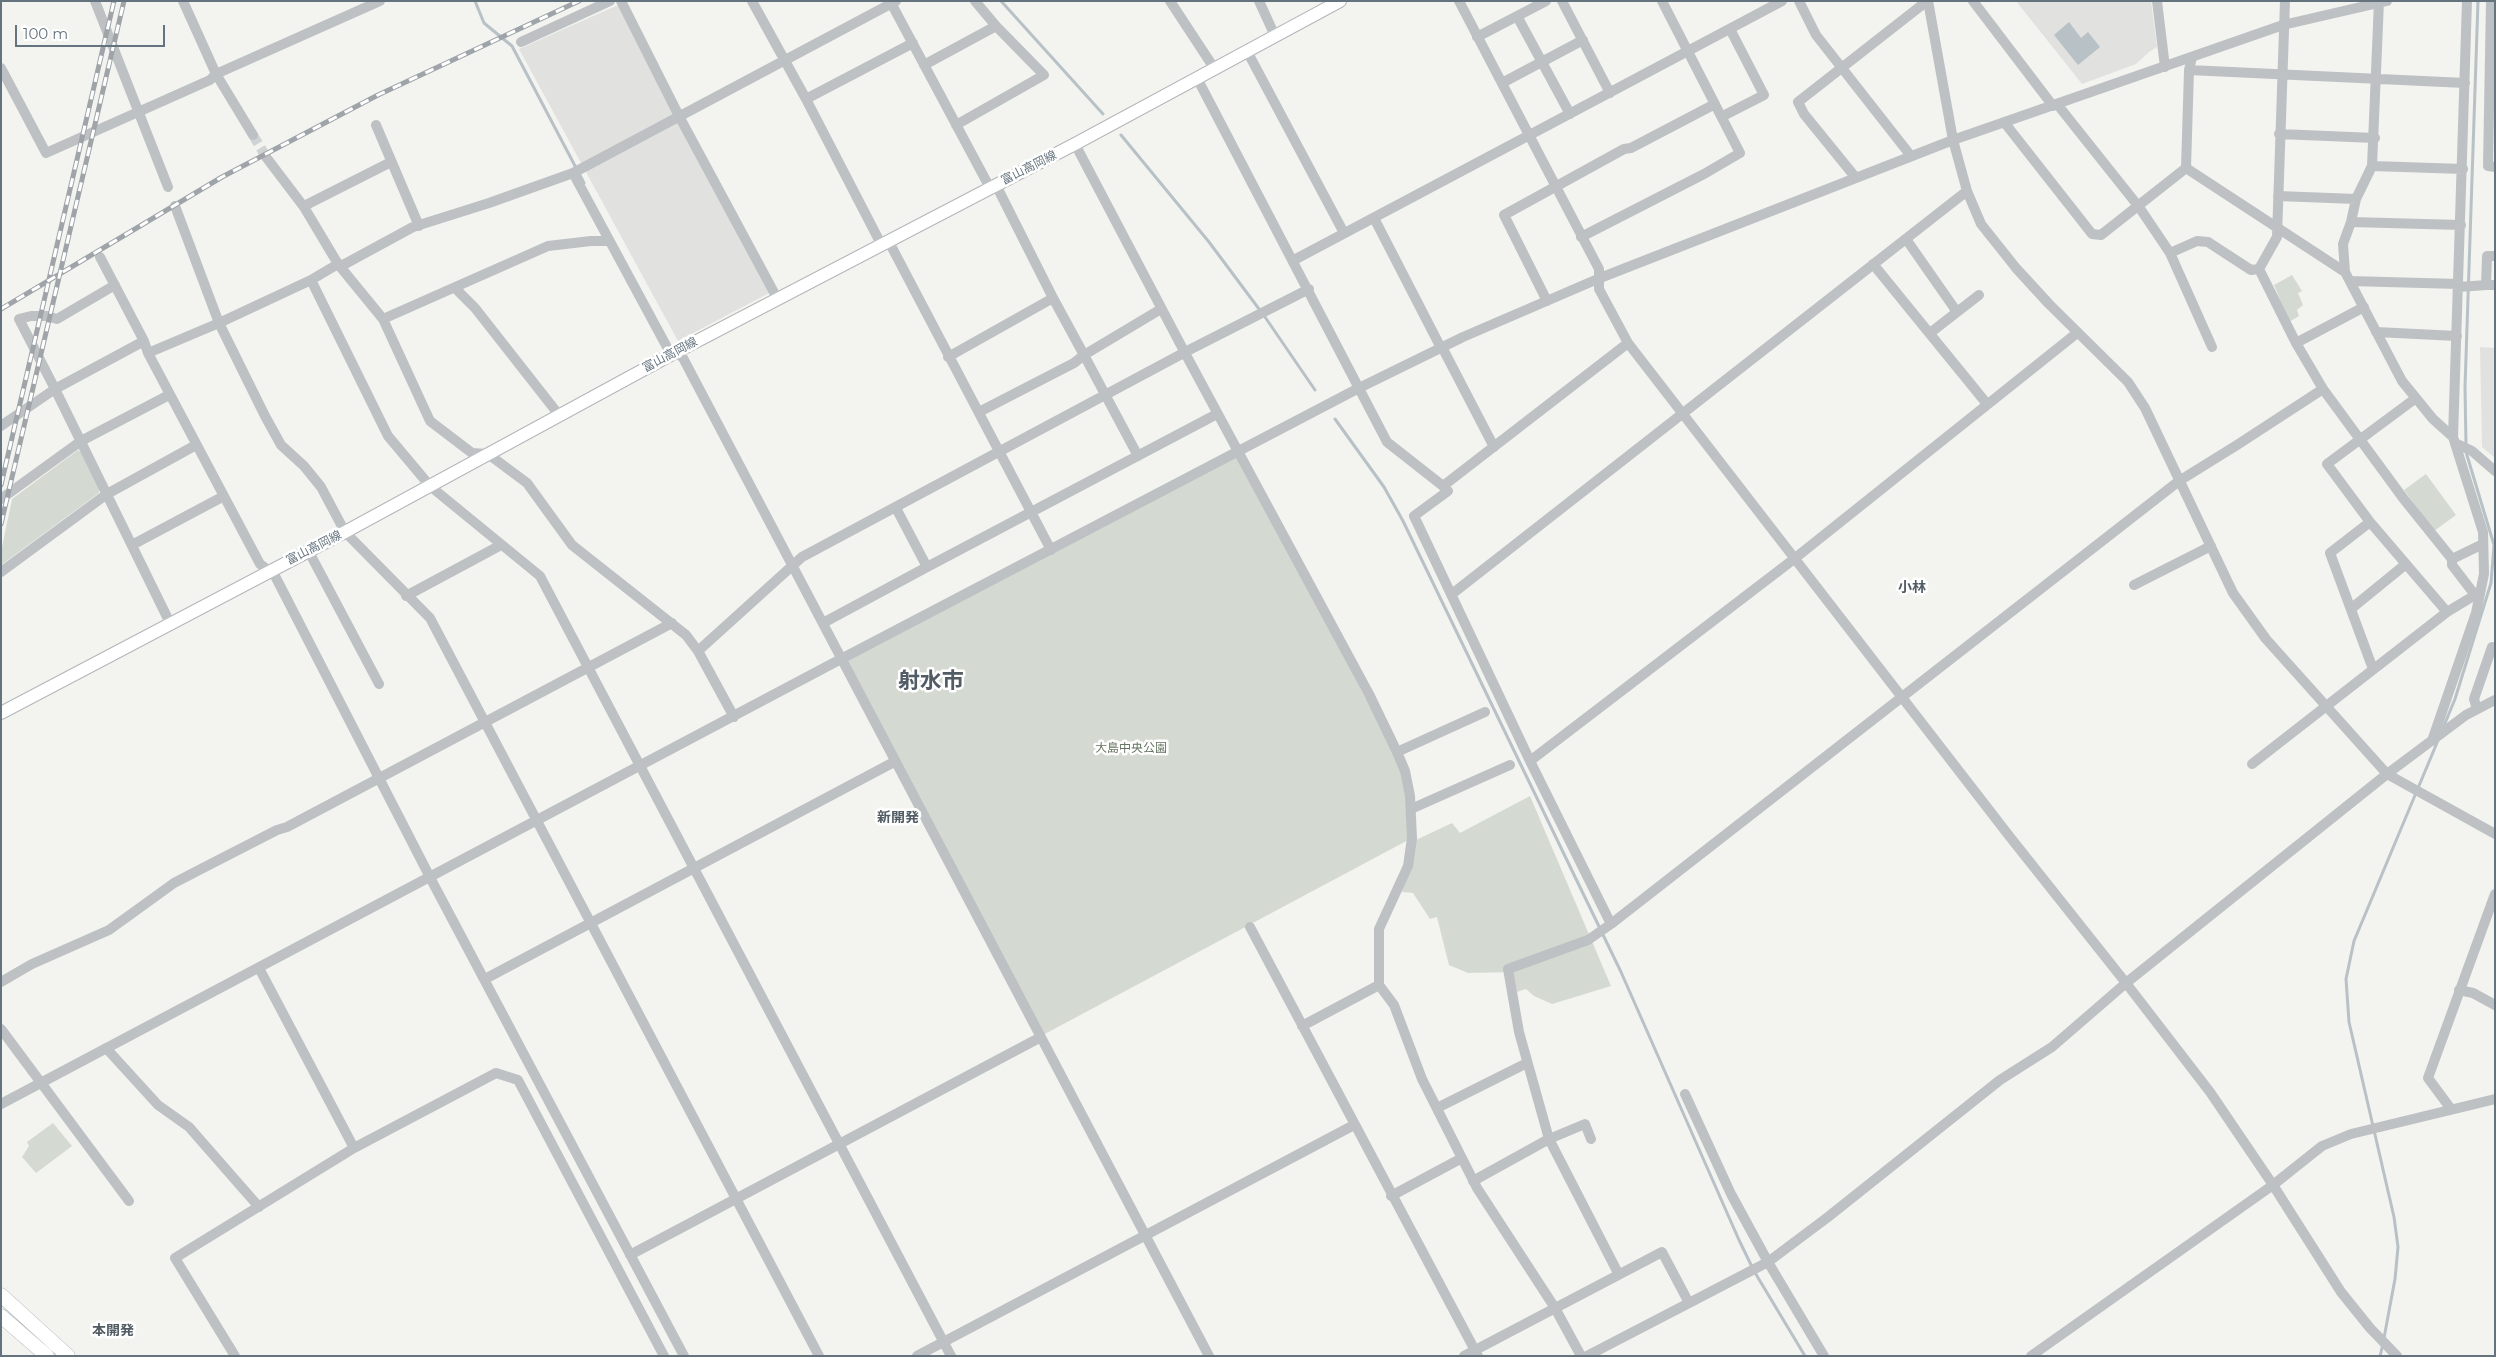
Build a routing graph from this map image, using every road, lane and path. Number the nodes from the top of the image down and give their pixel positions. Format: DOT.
graph roads {
  1 [pos="94,1"];
  2 [pos="183,1"];
  3 [pos="380,1"];
  4 [pos="610,1"];
  5 [pos="621,1"];
  6 [pos="752,1"];
  7 [pos="975,1"];
  8 [pos="1170,1"];
  9 [pos="1259,1"];
  10 [pos="1340,1"];
  11 [pos="1459,1"];
  12 [pos="1546,1"];
  13 [pos="1562,1"];
  14 [pos="1782,1"];
  15 [pos="1799,1"];
  16 [pos="1972,1"];
  17 [pos="2156,1"];
  18 [pos="2285,1"];
  19 [pos="2467,1"];
  20 [pos="2491,1"];
  21 [pos="892,2"];
  22 [pos="1664,2"];
  23 [pos="1930,2"];
  24 [pos="2382,2"];
  25 [pos="1517,16"];
  26 [pos="996,26"];
  27 [pos="2283,26"];
  28 [pos="1730,29"];
  29 [pos="1275,36"];
  30 [pos="1478,37"];
  31 [pos="2493,39"];
  32 [pos="1582,40"];
  33 [pos="521,42"];
  34 [pos="912,43"];
  35 [pos="1246,51"];
  36 [pos="1688,52"];
  37 [pos="2192,57"];
  38 [pos="784,61"];
  39 [pos="1542,62"];
  40 [pos="924,65"];
  41 [pos="2165,67"];
  42 [pos="1,68"];
  43 [pos="1214,68"];
  44 [pos="1842,68"];
  45 [pos="2189,70"];
  46 [pos="216,74"];
  47 [pos="2283,75"];
  48 [pos="1197,78"];
  49 [pos="2376,78"];
  50 [pos="1502,83"];
  51 [pos="2465,83"];
  52 [pos="1610,93"];
  53 [pos="806,99"];
  54 [pos="1715,104"];
  55 [pos="2055,105"];
  56 [pos="139,113"];
  57 [pos="1570,114"];
  58 [pos="679,116"];
  59 [pos="1723,116"];
  60 [pos="2004,122"];
  61 [pos="376,125"];
  62 [pos="956,125"];
  63 [pos="2280,134"];
  64 [pos="253,136"];
  65 [pos="1530,136"];
  66 [pos="2375,138"];
  67 [pos="1953,140"];
  68 [pos="1075,144"];
  69 [pos="1910,156"];
  70 [pos="266,157"];
  71 [pos="391,162"];
  72 [pos="2372,166"];
  73 [pos="2495,167"];
  74 [pos="2186,168"];
  75 [pos="2463,169"];
  76 [pos="573,173"];
  77 [pos="1856,178"];
  78 [pos="168,187"];
  79 [pos="993,187"];
  80 [pos="1555,187"];
  81 [pos="1967,191"];
  82 [pos="2278,196"];
  83 [pos="2356,199"];
  84 [pos="175,206"];
  85 [pos="304,206"];
  86 [pos="2139,207"];
  87 [pos="1374,218"];
  88 [pos="2351,222"];
  89 [pos="2461,225"];
  90 [pos="419,226"];
  91 [pos="2277,228"];
  92 [pos="1344,233"];
  93 [pos="1581,237"];
  94 [pos="1906,238"];
  95 [pos="608,242"];
  96 [pos="885,242"];
  97 [pos="2170,253"];
  98 [pos="2495,256"];
  99 [pos="100,257"];
  100 [pos="1294,260"];
  101 [pos="338,264"];
  102 [pos="1873,264"];
  103 [pos="2258,269"];
  104 [pos="2348,276"];
  105 [pos="1600,278"];
  106 [pos="310,280"];
  107 [pos="115,286"];
  108 [pos="2474,286"];
  109 [pos="455,288"];
  110 [pos="1309,289"];
  111 [pos="1979,295"];
  112 [pos="777,298"];
  113 [pos="1053,298"];
  114 [pos="1547,301"];
  115 [pos="2364,307"];
  116 [pos="1161,309"];
  117 [pos="1957,312"];
  118 [pos="383,319"];
  119 [pos="219,323"];
  120 [pos="2376,332"];
  121 [pos="1930,333"];
  122 [pos="2077,333"];
  123 [pos="2457,336"];
  124 [pos="144,341"];
  125 [pos="1628,343"];
  126 [pos="2296,343"];
  127 [pos="2212,347"];
  128 [pos="1442,348"];
  129 [pos="676,352"];
  130 [pos="148,353"];
  131 [pos="1185,353"];
  132 [pos="1084,355"];
  133 [pos="948,357"];
  134 [pos="55,388"];
  135 [pos="1359,388"];
  136 [pos="2323,389"];
  137 [pos="169,395"];
  138 [pos="1105,396"];
  139 [pos="2416,398"];
  140 [pos="1987,404"];
  141 [pos="979,412"];
  142 [pos="1217,414"];
  143 [pos="1682,414"];
  144 [pos="559,415"];
  145 [pos="1,426"];
  146 [pos="2360,440"];
  147 [pos="2454,440"];
  148 [pos="81,441"];
  149 [pos="196,445"];
  150 [pos="1494,447"];
  151 [pos="1000,452"];
  152 [pos="1238,452"];
  153 [pos="488,454"];
  154 [pos="1138,456"];
  155 [pos="2495,471"];
  156 [pos="2179,480"];
  157 [pos="430,486"];
  158 [pos="1448,491"];
  159 [pos="107,494"];
  160 [pos="224,496"];
  161 [pos="1,499"];
  162 [pos="896,508"];
  163 [pos="1031,512"];
  164 [pos="2370,522"];
  165 [pos="345,532"];
  166 [pos="2483,544"];
  167 [pos="132,545"];
  168 [pos="501,546"];
  169 [pos="2211,546"];
  170 [pos="308,550"];
  171 [pos="1051,550"];
  172 [pos="1794,559"];
  173 [pos="2452,559"];
  174 [pos="2406,564"];
  175 [pos="792,566"];
  176 [pos="927,567"];
  177 [pos="268,571"];
  178 [pos="1,572"];
  179 [pos="2134,585"];
  180 [pos="1452,594"];
  181 [pos="2478,594"];
  182 [pos="406,596"];
  183 [pos="2352,608"];
  184 [pos="2447,612"];
  185 [pos="672,623"];
  186 [pos="823,623"];
  187 [pos="171,625"];
  188 [pos="2495,648"];
  189 [pos="698,651"];
  190 [pos="841,659"];
  191 [pos="589,666"];
  192 [pos="2373,669"];
  193 [pos="379,684"];
  194 [pos="1901,697"];
  195 [pos="2495,700"];
  196 [pos="2325,707"];
  197 [pos="2477,709"];
  198 [pos="1485,712"];
  199 [pos="1,713"];
  200 [pos="734,717"];
  201 [pos="486,722"];
  202 [pos="2432,741"];
  203 [pos="1398,752"];
  204 [pos="1530,761"];
  205 [pos="894,762"];
  206 [pos="2252,764"];
  207 [pos="1510,765"];
  208 [pos="640,766"];
  209 [pos="2387,774"];
  210 [pos="380,778"];
  211 [pos="1411,809"];
  212 [pos="537,821"];
  213 [pos="2495,834"];
  214 [pos="694,868"];
  215 [pos="430,877"];
  216 [pos="2495,894"];
  217 [pos="591,923"];
  218 [pos="1611,924"];
  219 [pos="1250,927"];
  220 [pos="258,968"];
  221 [pos="485,979"];
  222 [pos="1,982"];
  223 [pos="2126,983"];
  224 [pos="1379,985"];
  225 [pos="2459,990"];
  226 [pos="2495,1005"];
  227 [pos="1302,1026"];
  228 [pos="1,1030"];
  229 [pos="1041,1037"];
  230 [pos="106,1048"];
  231 [pos="1527,1063"];
  232 [pos="41,1083"];
  233 [pos="1685,1094"];
  234 [pos="2495,1099"];
  235 [pos="1,1104"];
  236 [pos="1437,1108"];
  237 [pos="2451,1109"];
  238 [pos="1354,1125"];
  239 [pos="1549,1139"];
  240 [pos="1591,1139"];
  241 [pos="839,1143"];
  242 [pos="354,1148"];
  243 [pos="1462,1158"];
  244 [pos="1473,1181"];
  245 [pos="2273,1185"];
  246 [pos="1391,1196"];
  247 [pos="737,1197"];
  248 [pos="129,1201"];
  249 [pos="259,1207"];
  250 [pos="1146,1234"];
  251 [pos="630,1255"];
  252 [pos="1768,1262"];
  253 [pos="1618,1273"];
  254 [pos="1,1296"];
  255 [pos="1689,1303"];
  256 [pos="1555,1308"];
  257 [pos="1,1316"];
  258 [pos="944,1342"];
  259 [pos="1476,1353"];
  260 [pos="47,1356"];
  261 [pos="68,1356"];
  262 [pos="235,1356"];
  263 [pos="664,1356"];
  264 [pos="684,1356"];
  265 [pos="820,1356"];
  266 [pos="916,1356"];
  267 [pos="951,1356"];
  268 [pos="1209,1356"];
  269 [pos="1464,1356"];
  270 [pos="1582,1356"];
  271 [pos="1587,1356"];
  272 [pos="1824,1356"];
  273 [pos="2031,1356"];
  274 [pos="2397,1356"];
  1 -- 56 [label="street"];
  2 -- 46 [label="street"];
  3 -- 46 [label="street"];
  4 -- 33 [label="street"];
  5 -- 58 [label="street"];
  6 -- 38 [label="street"];
  7 -- 26 [label="street"];
  8 -- 43 [label="street"];
  9 -- 29 [label="street"];
  10 -- 29 [label="main road, 富山高岡線"];
  11 -- 30 [label="street"];
  12 -- 25 [label="street"];
  13 -- 32 [label="street"];
  14 -- 28 [label="street"];
  15 -- 44 [label="street"];
  16 -- 55 [label="street"];
  17 -- 41 [label="street"];
  18 -- 27 [label="street"];
  19 -- 51 [label="street"];
  20 -- 31 [label="street"];
  21 -- 34 [label="street"];
  21 -- 38 [label="street"];
  22 -- 36 [label="street"];
  23 -- 44 [label="street"];
  23 -- 67 [label="street"];
  24 -- 27 [label="street"];
  24 -- 49 [label="street"];
  25 -- 30 [label="street"];
  25 -- 39 [label="street"];
  26 -- 40 [label="street"];
  26 -- 62 [label="street"];
  27 -- 37 [label="street"];
  27 -- 47 [label="street"];
  28 -- 36 [label="street"];
  28 -- 59 [label="street"];
  29 -- 35 [label="main road, 富山高岡線"];
  30 -- 50 [label="street"];
  31 -- 73 [label="street"];
  32 -- 39 [label="street"];
  32 -- 52 [label="street"];
  34 -- 40 [label="street"];
  34 -- 53 [label="street"];
  35 -- 43 [label="main road, 富山高岡線"];
  35 -- 92 [label="street"];
  36 -- 52 [label="street"];
  36 -- 54 [label="street"];
  37 -- 41 [label="street"];
  37 -- 45 [label="street"];
  38 -- 53 [label="street"];
  38 -- 58 [label="street"];
  39 -- 50 [label="street"];
  39 -- 57 [label="street"];
  40 -- 62 [label="street"];
  41 -- 55 [label="street"];
  42 -- 56 [label="street"];
  43 -- 48 [label="main road, 富山高岡線"];
  44 -- 69 [label="street"];
  44 -- 77 [label="street"];
  45 -- 47 [label="street"];
  45 -- 74 [label="street"];
  46 -- 56 [label="street"];
  46 -- 64 [label="street"];
  47 -- 49 [label="street"];
  47 -- 63 [label="street"];
  48 -- 68 [label="main road, 富山高岡線"];
  48 -- 100 [label="street"];
  49 -- 51 [label="street"];
  49 -- 66 [label="street"];
  50 -- 65 [label="street"];
  51 -- 75 [label="street"];
  52 -- 57 [label="street"];
  53 -- 96 [label="street"];
  54 -- 59 [label="street"];
  54 -- 80 [label="street"];
  55 -- 60 [label="street"];
  55 -- 86 [label="street"];
  56 -- 78 [label="street"];
  57 -- 65 [label="street"];
  58 -- 76 [label="street"];
  58 -- 112 [label="street"];
  59 -- 93 [label="street"];
  60 -- 67 [label="street"];
  60 -- 86 [label="street"];
  61 -- 71 [label="street"];
  62 -- 79 [label="street"];
  63 -- 66 [label="street"];
  63 -- 82 [label="street"];
  65 -- 80 [label="street"];
  65 -- 87 [label="street"];
  66 -- 72 [label="street"];
  67 -- 69 [label="street"];
  67 -- 81 [label="street"];
  68 -- 79 [label="main road, 富山高岡線"];
  68 -- 116 [label="street"];
  69 -- 77 [label="street"];
  70 -- 85 [label="street"];
  71 -- 85 [label="street"];
  71 -- 90 [label="street"];
  72 -- 75 [label="street"];
  72 -- 83 [label="street"];
  74 -- 86 [label="street"];
  74 -- 91 [label="street"];
  75 -- 89 [label="street"];
  76 -- 90 [label="street"];
  76 -- 95 [label="street"];
  77 -- 105 [label="street"];
  79 -- 96 [label="main road, 富山高岡線"];
  79 -- 113 [label="street"];
  80 -- 93 [label="street"];
  80 -- 114 [label="street"];
  81 -- 94 [label="street"];
  81 -- 122 [label="street"];
  82 -- 83 [label="street"];
  82 -- 91 [label="street"];
  83 -- 88 [label="street"];
  84 -- 119 [label="street"];
  85 -- 101 [label="street"];
  86 -- 97 [label="street"];
  87 -- 92 [label="street"];
  87 -- 128 [label="street"];
  88 -- 89 [label="street"];
  88 -- 104 [label="street"];
  89 -- 108 [label="street"];
  90 -- 101 [label="street"];
  91 -- 103 [label="street"];
  91 -- 104 [label="street"];
  92 -- 100 [label="street"];
  93 -- 105 [label="street"];
  94 -- 102 [label="street"];
  94 -- 117 [label="street"];
  95 -- 109 [label="street"];
  95 -- 129 [label="street"];
  96 -- 112 [label="main road, 富山高岡線"];
  96 -- 133 [label="street"];
  97 -- 103 [label="street"];
  97 -- 127 [label="street"];
  98 -- 108 [label="street"];
  99 -- 107 [label="street"];
  100 -- 110 [label="street"];
  101 -- 106 [label="street"];
  101 -- 118 [label="street"];
  102 -- 121 [label="street"];
  102 -- 143 [label="street"];
  103 -- 126 [label="street"];
  104 -- 108 [label="street"];
  104 -- 115 [label="street"];
  105 -- 114 [label="street"];
  105 -- 125 [label="street"];
  106 -- 119 [label="street"];
  106 -- 157 [label="street"];
  107 -- 124 [label="street"];
  107 -- 134 [label="street"];
  108 -- 123 [label="street"];
  109 -- 118 [label="street"];
  109 -- 144 [label="street"];
  110 -- 131 [label="street"];
  110 -- 135 [label="street"];
  111 -- 117 [label="street"];
  112 -- 129 [label="main road, 富山高岡線"];
  113 -- 132 [label="street"];
  113 -- 133 [label="street"];
  114 -- 128 [label="street"];
  115 -- 120 [label="street"];
  115 -- 126 [label="street"];
  116 -- 131 [label="street"];
  116 -- 132 [label="street"];
  117 -- 121 [label="street"];
  118 -- 153 [label="street"];
  119 -- 130 [label="street"];
  119 -- 165 [label="street"];
  120 -- 123 [label="street"];
  120 -- 139 [label="street"];
  121 -- 140 [label="street"];
  122 -- 140 [label="street"];
  122 -- 156 [label="street"];
  123 -- 147 [label="street"];
  124 -- 130 [label="street"];
  124 -- 134 [label="street"];
  125 -- 143 [label="street"];
  125 -- 150 [label="street"];
  126 -- 136 [label="street"];
  128 -- 135 [label="street"];
  128 -- 150 [label="street"];
  129 -- 144 [label="main road, 富山高岡線"];
  129 -- 175 [label="street"];
  130 -- 137 [label="street"];
  131 -- 138 [label="street"];
  131 -- 142 [label="street"];
  132 -- 138 [label="street"];
  132 -- 141 [label="street"];
  133 -- 141 [label="street"];
  134 -- 145 [label="street"];
  134 -- 148 [label="street"];
  135 -- 150 [label="street"];
  135 -- 152 [label="street"];
  136 -- 146 [label="street"];
  136 -- 156 [label="street"];
  137 -- 148 [label="street"];
  137 -- 149 [label="street"];
  138 -- 151 [label="street"];
  138 -- 154 [label="street"];
  139 -- 146 [label="street"];
  139 -- 147 [label="street"];
  140 -- 172 [label="street"];
  141 -- 151 [label="street"];
  142 -- 152 [label="street"];
  142 -- 154 [label="street"];
  143 -- 172 [label="street"];
  143 -- 180 [label="street"];
  144 -- 153 [label="main road, 富山高岡線"];
  146 -- 164 [label="street"];
  146 -- 173 [label="street"];
  147 -- 155 [label="street"];
  147 -- 166 [label="street"];
  148 -- 159 [label="street"];
  148 -- 161 [label="street"];
  149 -- 159 [label="street"];
  149 -- 160 [label="street"];
  151 -- 162 [label="street"];
  151 -- 163 [label="street"];
  152 -- 171 [label="street"];
  152 -- 203 [label="street"];
  153 -- 157 [label="main road, 富山高岡線"];
  153 -- 185 [label="street"];
  154 -- 163 [label="street"];
  156 -- 169 [label="street"];
  156 -- 194 [label="street"];
  157 -- 165 [label="main road, 富山高岡線"];
  157 -- 168 [label="street"];
  158 -- 180 [label="street"];
  159 -- 167 [label="street"];
  159 -- 178 [label="street"];
  160 -- 167 [label="street"];
  160 -- 177 [label="street"];
  162 -- 175 [label="street"];
  162 -- 176 [label="street"];
  163 -- 171 [label="street"];
  163 -- 176 [label="street"];
  164 -- 174 [label="street"];
  164 -- 183 [label="street"];
  165 -- 170 [label="main road, 富山高岡線"];
  165 -- 182 [label="street"];
  166 -- 173 [label="street"];
  166 -- 181 [label="street"];
  167 -- 187 [label="street"];
  168 -- 182 [label="street"];
  168 -- 191 [label="street"];
  169 -- 179 [label="street"];
  169 -- 196 [label="street"];
  170 -- 177 [label="main road, 富山高岡線"];
  170 -- 193 [label="street"];
  171 -- 190 [label="street"];
  172 -- 194 [label="street"];
  172 -- 204 [label="street"];
  173 -- 181 [label="street"];
  174 -- 183 [label="street"];
  174 -- 184 [label="street"];
  175 -- 186 [label="street"];
  175 -- 189 [label="street"];
  176 -- 186 [label="street"];
  177 -- 187 [label="main road, 富山高岡線"];
  177 -- 210 [label="street"];
  180 -- 204 [label="street"];
  181 -- 184 [label="street"];
  181 -- 202 [label="street"];
  182 -- 201 [label="street"];
  183 -- 192 [label="street"];
  184 -- 192 [label="street"];
  185 -- 189 [label="street"];
  185 -- 191 [label="street"];
  186 -- 190 [label="street"];
  187 -- 199 [label="main road, 富山高岡線"];
  188 -- 197 [label="street"];
  189 -- 200 [label="street"];
  190 -- 200 [label="street"];
  190 -- 205 [label="street"];
  191 -- 201 [label="street"];
  191 -- 208 [label="street"];
  192 -- 196 [label="street"];
  194 -- 218 [label="street"];
  194 -- 223 [label="street"];
  195 -- 197 [label="street"];
  196 -- 206 [label="street"];
  196 -- 209 [label="street"];
  197 -- 202 [label="street"];
  198 -- 203 [label="street"];
  200 -- 208 [label="street"];
  201 -- 210 [label="street"];
  201 -- 212 [label="street"];
  202 -- 209 [label="street"];
  203 -- 211 [label="street"];
  204 -- 218 [label="street"];
  205 -- 214 [label="street"];
  205 -- 229 [label="street"];
  207 -- 211 [label="street"];
  208 -- 212 [label="street"];
  208 -- 214 [label="street"];
  209 -- 213 [label="street"];
  209 -- 223 [label="street"];
  210 -- 215 [label="street"];
  210 -- 222 [label="street"];
  211 -- 224 [label="street"];
  212 -- 215 [label="street"];
  212 -- 217 [label="street"];
  214 -- 217 [label="street"];
  214 -- 241 [label="street"];
  215 -- 220 [label="street"];
  215 -- 221 [label="street"];
  216 -- 225 [label="street"];
  217 -- 221 [label="street"];
  217 -- 247 [label="street"];
  218 -- 231 [label="street"];
  219 -- 227 [label="street"];
  220 -- 230 [label="street"];
  220 -- 242 [label="street"];
  221 -- 251 [label="street"];
  223 -- 245 [label="street"];
  223 -- 252 [label="street"];
  224 -- 227 [label="street"];
  224 -- 236 [label="street"];
  225 -- 226 [label="street"];
  225 -- 237 [label="street"];
  227 -- 238 [label="street"];
  228 -- 232 [label="street"];
  229 -- 241 [label="street"];
  229 -- 250 [label="street"];
  230 -- 232 [label="street"];
  230 -- 249 [label="street"];
  231 -- 236 [label="street"];
  231 -- 239 [label="street"];
  232 -- 235 [label="street"];
  232 -- 248 [label="street"];
  233 -- 252 [label="street"];
  234 -- 237 [label="street"];
  236 -- 243 [label="street"];
  237 -- 245 [label="street"];
  238 -- 246 [label="street"];
  238 -- 250 [label="street"];
  239 -- 240 [label="street"];
  239 -- 244 [label="street"];
  239 -- 253 [label="street"];
  241 -- 247 [label="street"];
  241 -- 258 [label="street"];
  242 -- 249 [label="street"];
  242 -- 263 [label="street"];
  243 -- 244 [label="street"];
  243 -- 246 [label="street"];
  244 -- 256 [label="street"];
  245 -- 273 [label="street"];
  245 -- 274 [label="street"];
  246 -- 259 [label="street"];
  247 -- 251 [label="street"];
  247 -- 265 [label="street"];
  249 -- 262 [label="street"];
  250 -- 258 [label="street"];
  250 -- 268 [label="street"];
  251 -- 264 [label="street"];
  252 -- 255 [label="street"];
  252 -- 272 [label="street"];
  253 -- 255 [label="street"];
  253 -- 256 [label="street"];
  254 -- 261 [label="highway"];
  255 -- 271 [label="street"];
  256 -- 259 [label="street"];
  256 -- 270 [label="street"];
  257 -- 260 [label="highway"];
  258 -- 266 [label="street"];
  258 -- 267 [label="street"];
  259 -- 269 [label="street"];
}
